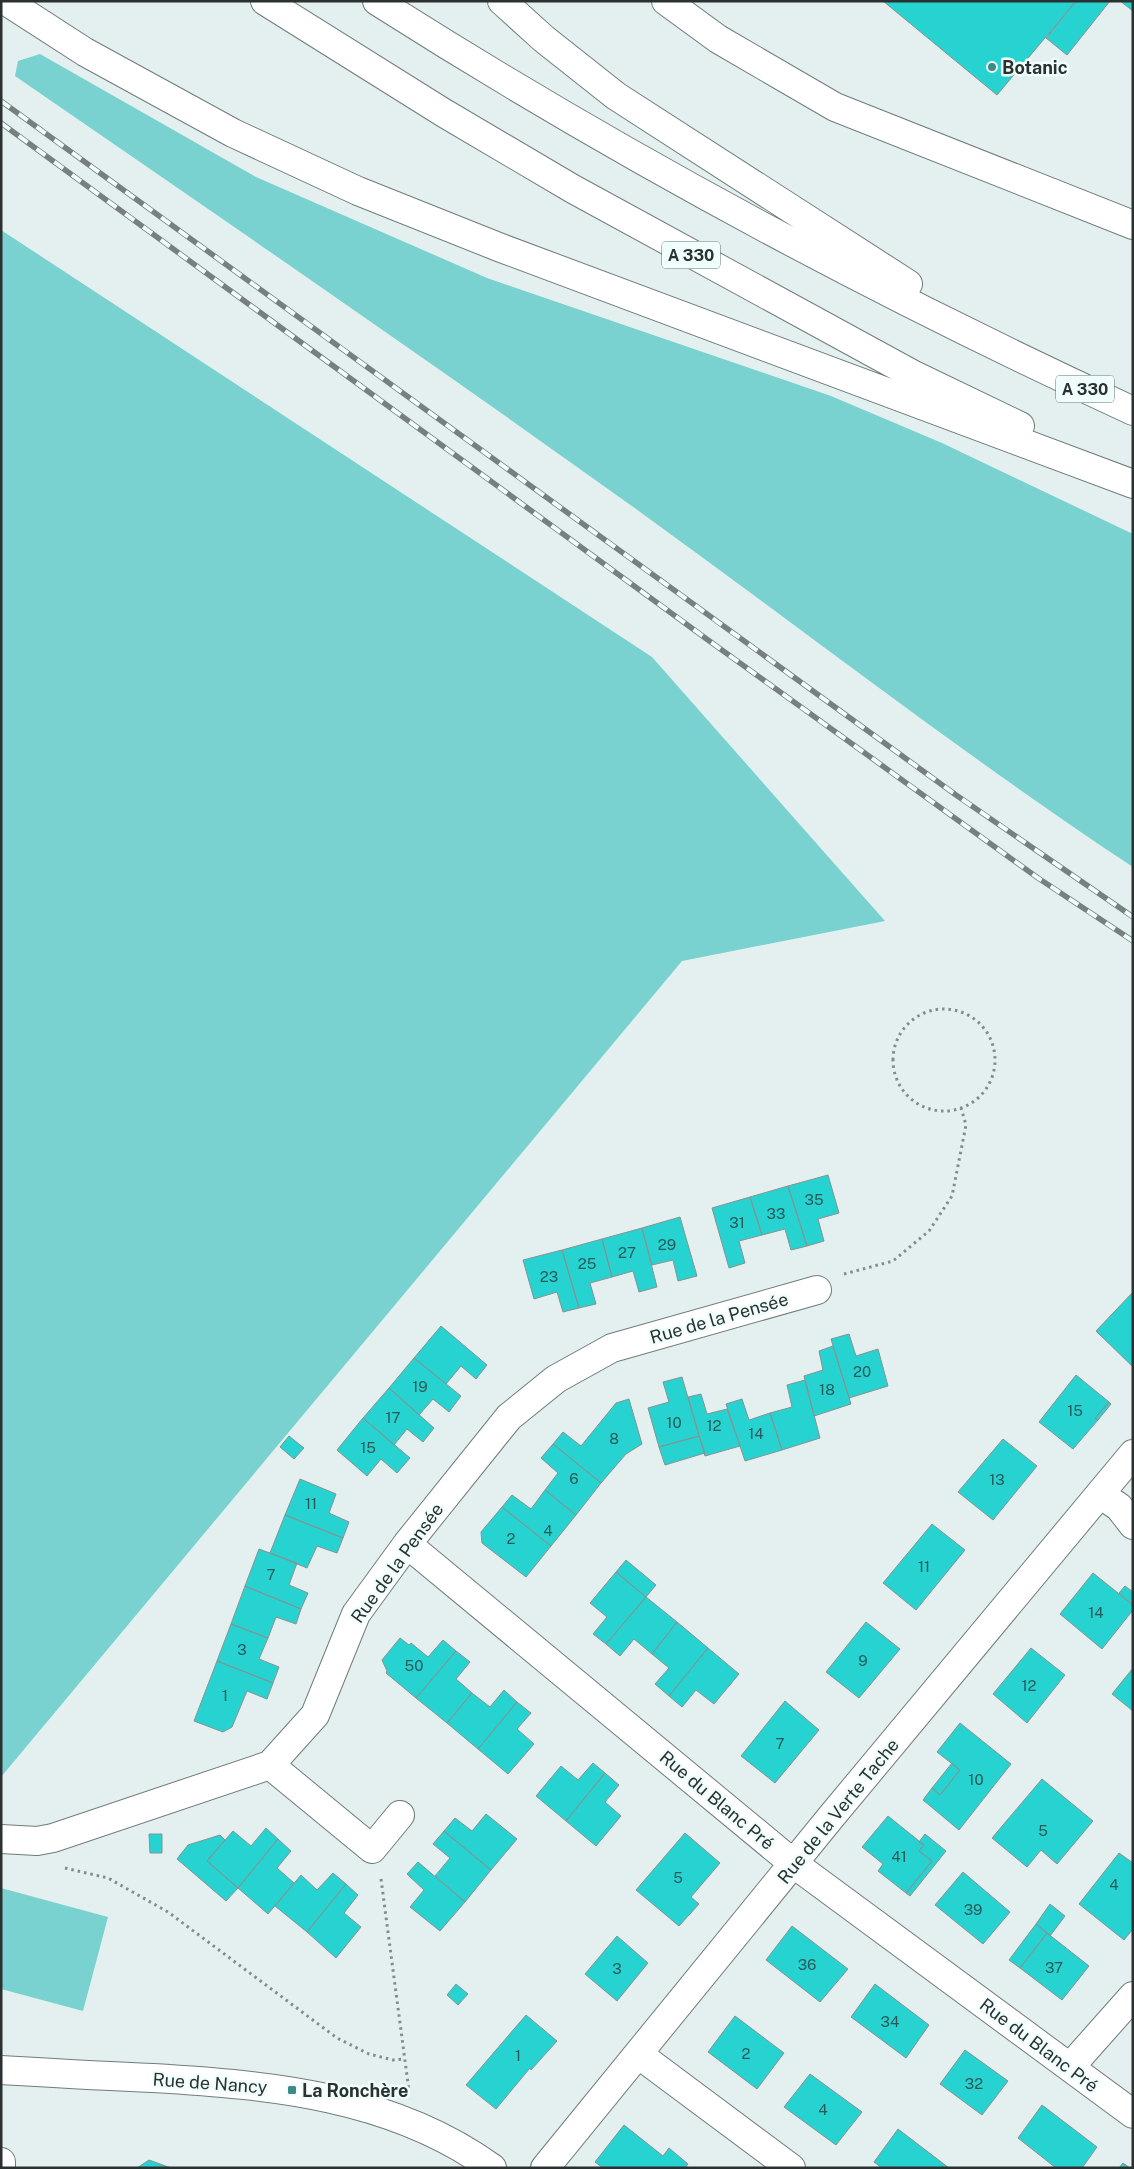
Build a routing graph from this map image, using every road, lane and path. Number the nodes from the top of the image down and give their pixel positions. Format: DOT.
graph roads {
  1 [pos="6,1"];
  2 [pos="265,1"];
  3 [pos="377,1"];
  4 [pos="502,1"];
  5 [pos="666,1"];
  6 [pos="1133,225"];
  7 [pos="1038,367"];
  8 [pos="1133,411"];
  9 [pos="1133,480"];
  10 [pos="1133,484"];
  11 [pos="961,1108"];
  12 [pos="817,1290"];
  13 [pos="1133,1454"];
  14 [pos="1100,1494"];
  15 [pos="1133,1525"];
  16 [pos="407,1544"];
  17 [pos="270,1765"];
  18 [pos="400,1814"];
  19 [pos="1,1839"];
  20 [pos="37,1841"];
  21 [pos="372,1849"];
  22 [pos="794,1864"];
  23 [pos="1133,1996"];
  24 [pos="638,2054"];
  25 [pos="405,2059"];
  26 [pos="1070,2067"];
  27 [pos="1,2070"];
  28 [pos="1133,2114"];
  29 [pos="402,2119"];
  30 [pos="1,2162"];
  31 [pos="1,2168"];
  32 [pos="492,2168"];
  33 [pos="545,2168"];
  34 [pos="791,2168"];
  1 -- 10 [label="main road"];
  2 -- 9 [label="main road, A 330"];
  3 -- 7 [label="main road, A 330"];
  4 -- 7 [label="main road"];
  5 -- 6 [label="main road"];
  7 -- 8 [label="main road, A 330"];
  11 -- 11 [label="path"];
  11 -- 12 [label="path"];
  12 -- 16 [label="main road, Rue de la Pensée"];
  13 -- 14 [label="main road, Rue de la Verte Tache"];
  14 -- 15 [label="main road"];
  14 -- 22 [label="main road, Rue de la Verte Tache"];
  16 -- 17 [label="main road, Rue de la Pensée"];
  16 -- 22 [label="main road, Rue du Blanc Pré"];
  17 -- 20 [label="main road, Rue de la Pensée"];
  17 -- 21 [label="main road"];
  18 -- 21 [label="main road"];
  19 -- 20 [label="main road, Rue de la Pensée"];
  20 -- 25 [label="path"];
  21 -- 25 [label="path"];
  22 -- 24 [label="main road, Rue de la Verte Tache"];
  22 -- 26 [label="main road, Rue du Blanc Pré"];
  23 -- 26 [label="main road"];
  24 -- 33 [label="main road, Rue de la Verte Tache"];
  24 -- 34 [label="main road"];
  25 -- 29 [label="path"];
  26 -- 28 [label="main road, Rue du Blanc Pré"];
  27 -- 29 [label="main road, Rue de Nancy"];
  29 -- 32 [label="main road, Rue de Nancy"];
  30 -- 31 [label="main road"];
}
